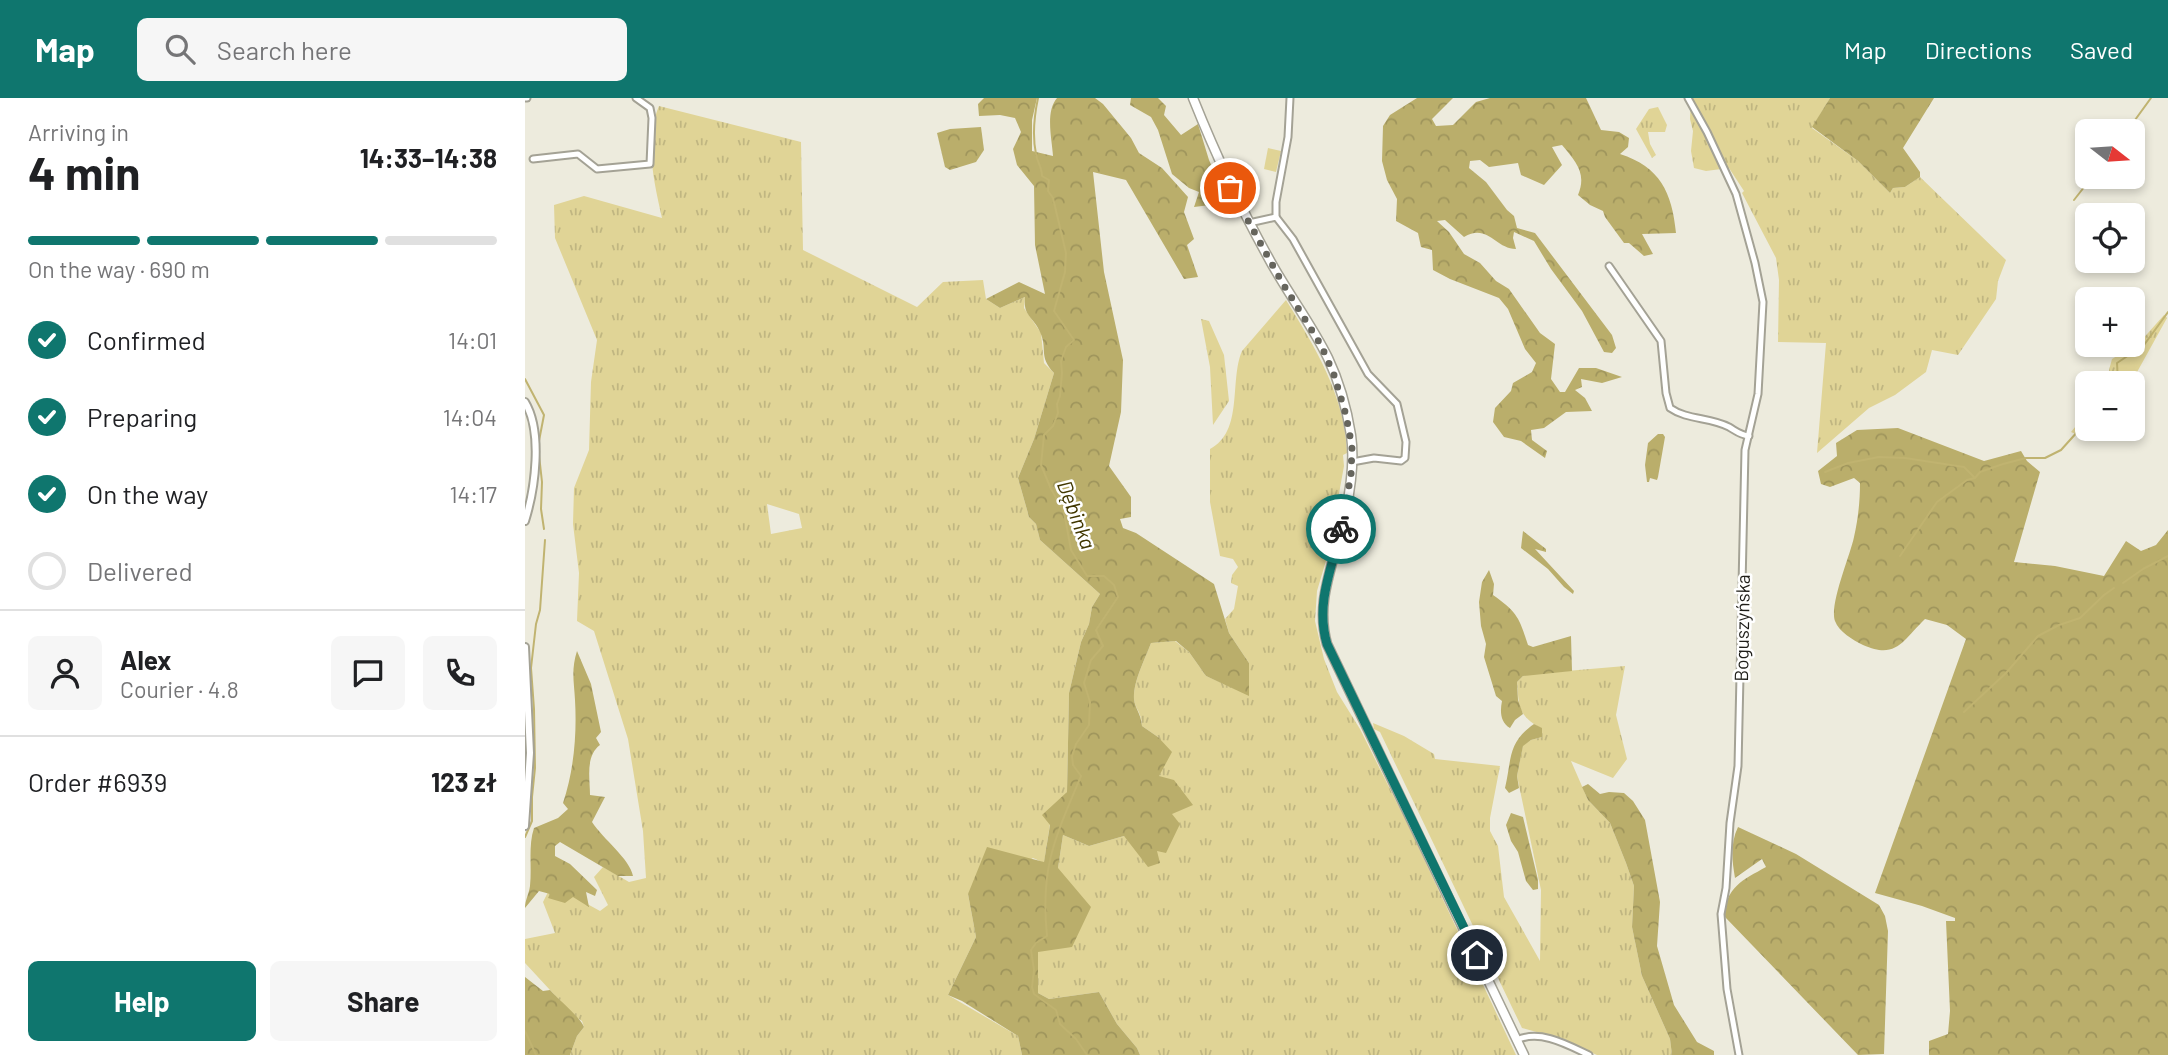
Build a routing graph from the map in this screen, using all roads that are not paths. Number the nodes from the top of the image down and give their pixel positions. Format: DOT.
graph roads {
  1 [pos="636,98"];
  2 [pos="1193,98"];
  3 [pos="1290,98"];
  4 [pos="1688,98"];
  5 [pos="533,159"];
  6 [pos="1276,217"];
  7 [pos="1249,223"];
  8 [pos="1609,266"];
  9 [pos="525,402"];
  10 [pos="1749,436"];
  11 [pos="1352,462"];
  12 [pos="525,521"];
  13 [pos="525,647"];
  14 [pos="527,703"];
  15 [pos="525,826"];
  16 [pos="1517,1040"];
  17 [pos="1524,1055"];
  18 [pos="1589,1055"];
  19 [pos="1739,1055"];
  1 -- 5 [label="street"];
  2 -- 7 [label="highway"];
  3 -- 6 [label="street"];
  4 -- 10 [label="street, Boguszyńska"];
  6 -- 7 [label="street"];
  6 -- 11 [label="street"];
  7 -- 11 [label="highway"];
  8 -- 10 [label="street"];
  9 -- 12 [label="street"];
  10 -- 19 [label="street, Boguszyńska"];
  11 -- 16 [label="highway"];
  13 -- 14 [label="street"];
  14 -- 15 [label="street"];
  16 -- 17 [label="highway"];
  16 -- 18 [label="street"];
}
